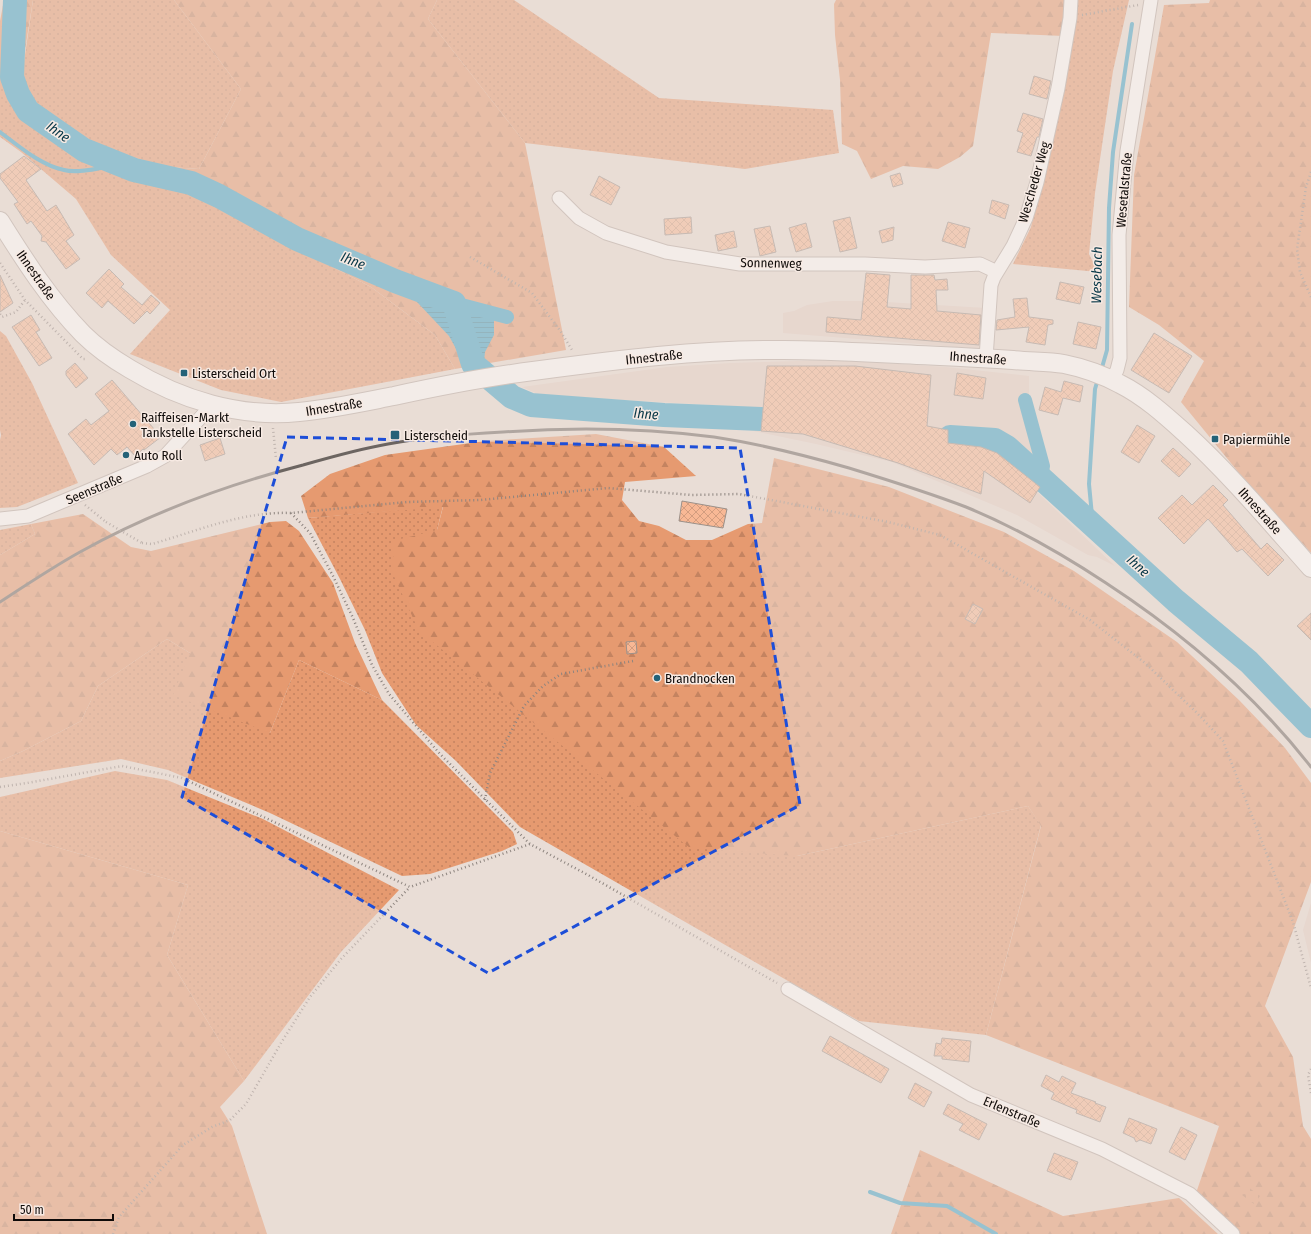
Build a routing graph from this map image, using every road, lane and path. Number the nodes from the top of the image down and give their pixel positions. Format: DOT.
graph roads {
  1 [pos="1071,0"];
  2 [pos="1150,1"];
  3 [pos="1070,18"];
  4 [pos="1311,172"];
  5 [pos="558,198"];
  6 [pos="0,221"];
  7 [pos="470,256"];
  8 [pos="997,272"];
  9 [pos="1311,297"];
  10 [pos="25,300"];
  11 [pos="0,314"];
  12 [pos="986,358"];
  13 [pos="581,364"];
  14 [pos="1104,376"];
  15 [pos="212,405"];
  16 [pos="272,414"];
  17 [pos="276,459"];
  18 [pos="76,496"];
  19 [pos="291,513"];
  20 [pos="0,519"];
  21 [pos="1311,568"];
  22 [pos="633,661"];
  23 [pos="0,787"];
  24 [pos="485,801"];
  25 [pos="530,844"];
  26 [pos="410,887"];
  27 [pos="1311,988"];
  28 [pos="788,989"];
  29 [pos="1311,1069"];
  30 [pos="1311,1093"];
  31 [pos="113,1234"];
  32 [pos="1233,1234"];
  1 -- 3 [label="street, Wescheder Weg"];
  2 -- 3 [label="path"];
  2 -- 14 [label="street, Wesetalstraße"];
  3 -- 8 [label="street, Wescheder Weg"];
  4 -- 9 [label="path"];
  5 -- 8 [label="street, Sonnenweg"];
  6 -- 15 [label="main road, Ihnestraße"];
  7 -- 13 [label="path"];
  8 -- 12 [label="street, Wescheder Weg"];
  10 -- 11 [label="path"];
  12 -- 13 [label="main road, Ihnestraße"];
  12 -- 14 [label="main road, Ihnestraße"];
  13 -- 16 [label="main road, Ihnestraße"];
  14 -- 21 [label="main road, Ihnestraße"];
  15 -- 16 [label="main road, Ihnestraße"];
  15 -- 18 [label="street, Seenstraße"];
  16 -- 17 [label="path"];
  18 -- 19 [label="path, bridge"];
  18 -- 20 [label="street, Seenstraße"];
  19 -- 24 [label="path"];
  19 -- 27 [label="path"];
  22 -- 24 [label="path"];
  23 -- 26 [label="path"];
  24 -- 25 [label="path"];
  25 -- 26 [label="path"];
  25 -- 28 [label="path"];
  26 -- 31 [label="path"];
  28 -- 32 [label="street, Erlenstraße"];
  29 -- 30 [label="path"];
}
